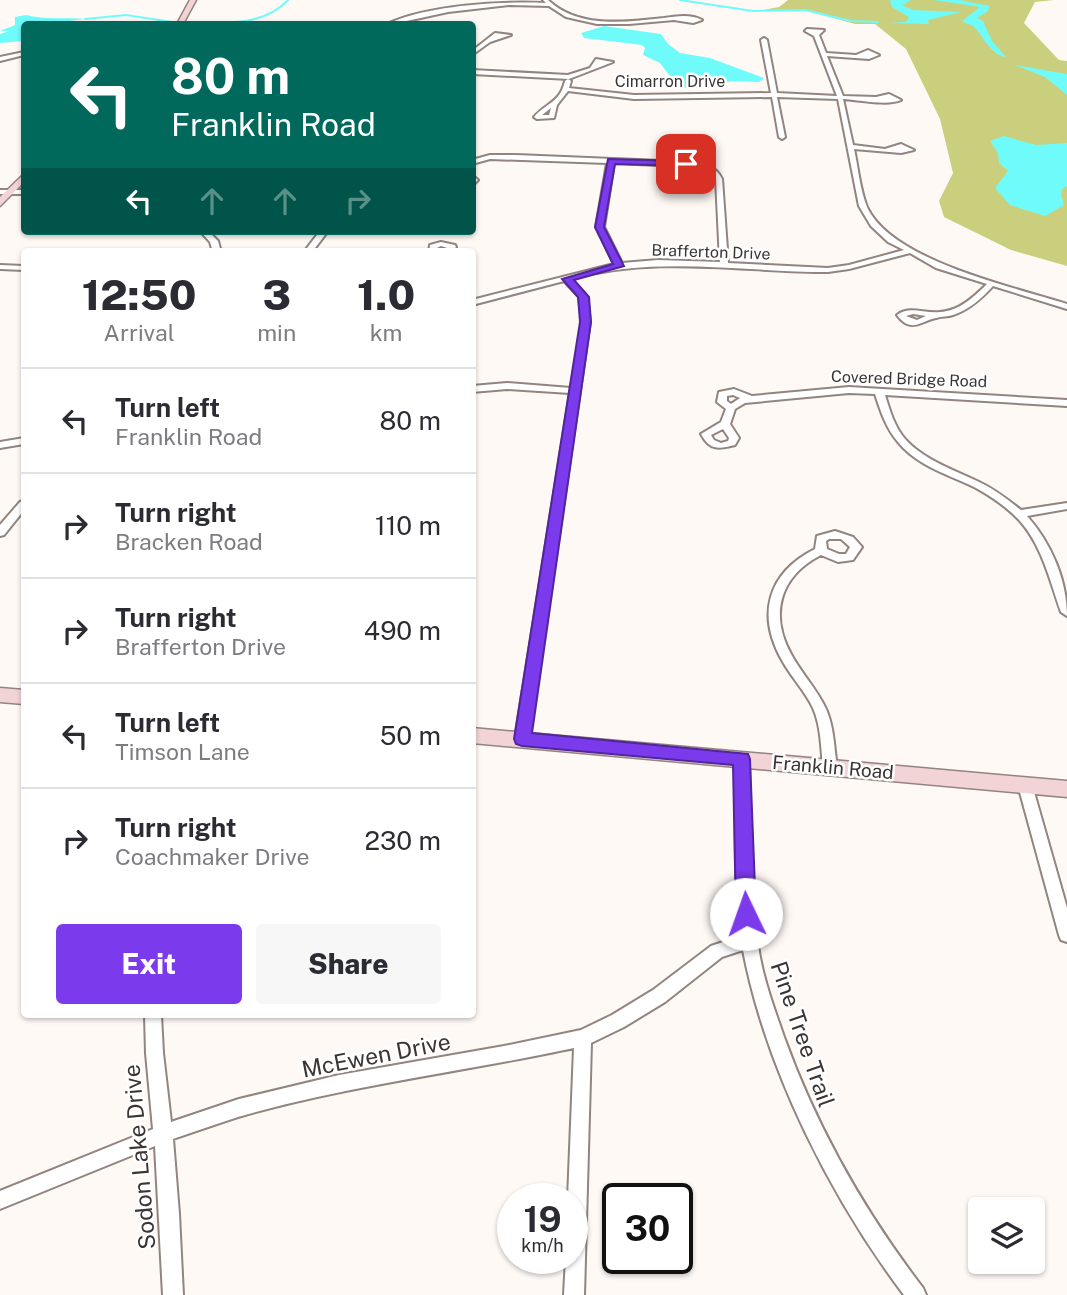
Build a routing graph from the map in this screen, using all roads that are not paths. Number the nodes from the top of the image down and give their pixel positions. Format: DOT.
graph roads {
  1 [pos="193,0"];
  2 [pos="514,0"];
  3 [pos="547,2"];
  4 [pos="676,19"];
  5 [pos="182,21"];
  6 [pos="402,21"];
  7 [pos="816,35"];
  8 [pos="764,40"];
  9 [pos="490,41"];
  10 [pos="476,51"];
  11 [pos="824,54"];
  12 [pos="858,54"];
  13 [pos="21,55"];
  14 [pos="0,60"];
  15 [pos="592,68"];
  16 [pos="476,72"];
  17 [pos="569,78"];
  18 [pos="567,89"];
  19 [pos="774,95"];
  20 [pos="841,98"];
  21 [pos="876,99"];
  22 [pos="555,106"];
  23 [pos="782,137"];
  24 [pos="852,147"];
  25 [pos="888,149"];
  26 [pos="476,161"];
  27 [pos="611,161"];
  28 [pos="21,180"];
  29 [pos="6,192"];
  30 [pos="0,203"];
  31 [pos="433,248"];
  32 [pos="451,248"];
  33 [pos="909,251"];
  34 [pos="724,265"];
  35 [pos="619,266"];
  36 [pos="0,267"];
  37 [pos="21,268"];
  38 [pos="567,279"];
  39 [pos="991,284"];
  40 [pos="476,302"];
  41 [pos="1067,307"];
  42 [pos="934,315"];
  43 [pos="476,389"];
  44 [pos="575,391"];
  45 [pos="879,391"];
  46 [pos="749,398"];
  47 [pos="1067,402"];
  48 [pos="731,408"];
  49 [pos="725,424"];
  50 [pos="21,442"];
  51 [pos="0,446"];
  52 [pos="1067,506"];
  53 [pos="21,508"];
  54 [pos="1020,514"];
  55 [pos="0,532"];
  56 [pos="821,551"];
  57 [pos="1067,611"];
  58 [pos="0,695"];
  59 [pos="21,697"];
  60 [pos="476,735"];
  61 [pos="522,739"];
  62 [pos="742,759"];
  63 [pos="830,767"];
  64 [pos="1025,785"];
  65 [pos="1067,789"];
  66 [pos="1067,935"];
  67 [pos="750,941"];
  68 [pos="153,1018"];
  69 [pos="583,1038"];
  70 [pos="162,1134"];
  71 [pos="0,1200"];
  72 [pos="173,1295"];
  73 [pos="574,1295"];
  74 [pos="916,1295"];
  1 -- 5 [label="street"];
  2 -- 3 [label="street"];
  2 -- 6 [label="street"];
  3 -- 4 [label="street"];
  7 -- 11 [label="street"];
  8 -- 19 [label="street"];
  9 -- 10 [label="street"];
  11 -- 12 [label="street"];
  11 -- 20 [label="street"];
  13 -- 14 [label="street"];
  15 -- 17 [label="street"];
  16 -- 17 [label="street"];
  17 -- 18 [label="street"];
  18 -- 19 [label="street, Cimarron Drive"];
  18 -- 22 [label="street"];
  19 -- 20 [label="street, Cimarron Drive"];
  19 -- 23 [label="street"];
  20 -- 21 [label="street, Cimarron Drive"];
  20 -- 24 [label="street"];
  24 -- 25 [label="street"];
  24 -- 33 [label="street"];
  26 -- 27 [label="street"];
  27 -- 34 [label="street"];
  27 -- 35 [label="street"];
  28 -- 29 [label="street"];
  29 -- 30 [label="street"];
  31 -- 32 [label="street"];
  33 -- 34 [label="street, Brafferton Drive"];
  33 -- 39 [label="street"];
  34 -- 35 [label="street, Brafferton Drive"];
  35 -- 38 [label="street, Brafferton Drive"];
  36 -- 37 [label="street"];
  38 -- 40 [label="street, Brafferton Drive"];
  38 -- 44 [label="street"];
  39 -- 41 [label="street"];
  39 -- 42 [label="street"];
  43 -- 44 [label="street"];
  44 -- 61 [label="street"];
  45 -- 46 [label="street, Covered Bridge Road"];
  45 -- 47 [label="street, Covered Bridge Road"];
  45 -- 54 [label="street"];
  46 -- 48 [label="street, Covered Bridge Road"];
  46 -- 48 [label="street, Covered Bridge Road"];
  48 -- 49 [label="street, Covered Bridge Road"];
  50 -- 51 [label="street"];
  52 -- 54 [label="street"];
  53 -- 55 [label="street"];
  54 -- 57 [label="street"];
  56 -- 63 [label="street"];
  58 -- 59 [label="street"];
  60 -- 61 [label="street, Franklin Road"];
  61 -- 62 [label="street, Franklin Road"];
  62 -- 63 [label="street, Franklin Road"];
  62 -- 67 [label="street, Pine Tree Trail"];
  63 -- 64 [label="street, Franklin Road"];
  64 -- 65 [label="street, Franklin Road"];
  64 -- 66 [label="street"];
  67 -- 69 [label="street, McEwen Drive"];
  67 -- 74 [label="street, Pine Tree Trail"];
  68 -- 70 [label="street, Sodon Lake Drive"];
  69 -- 70 [label="street, McEwen Drive"];
  69 -- 73 [label="street"];
  70 -- 71 [label="street, McEwen Drive"];
  70 -- 72 [label="street, Sodon Lake Drive"];
}
